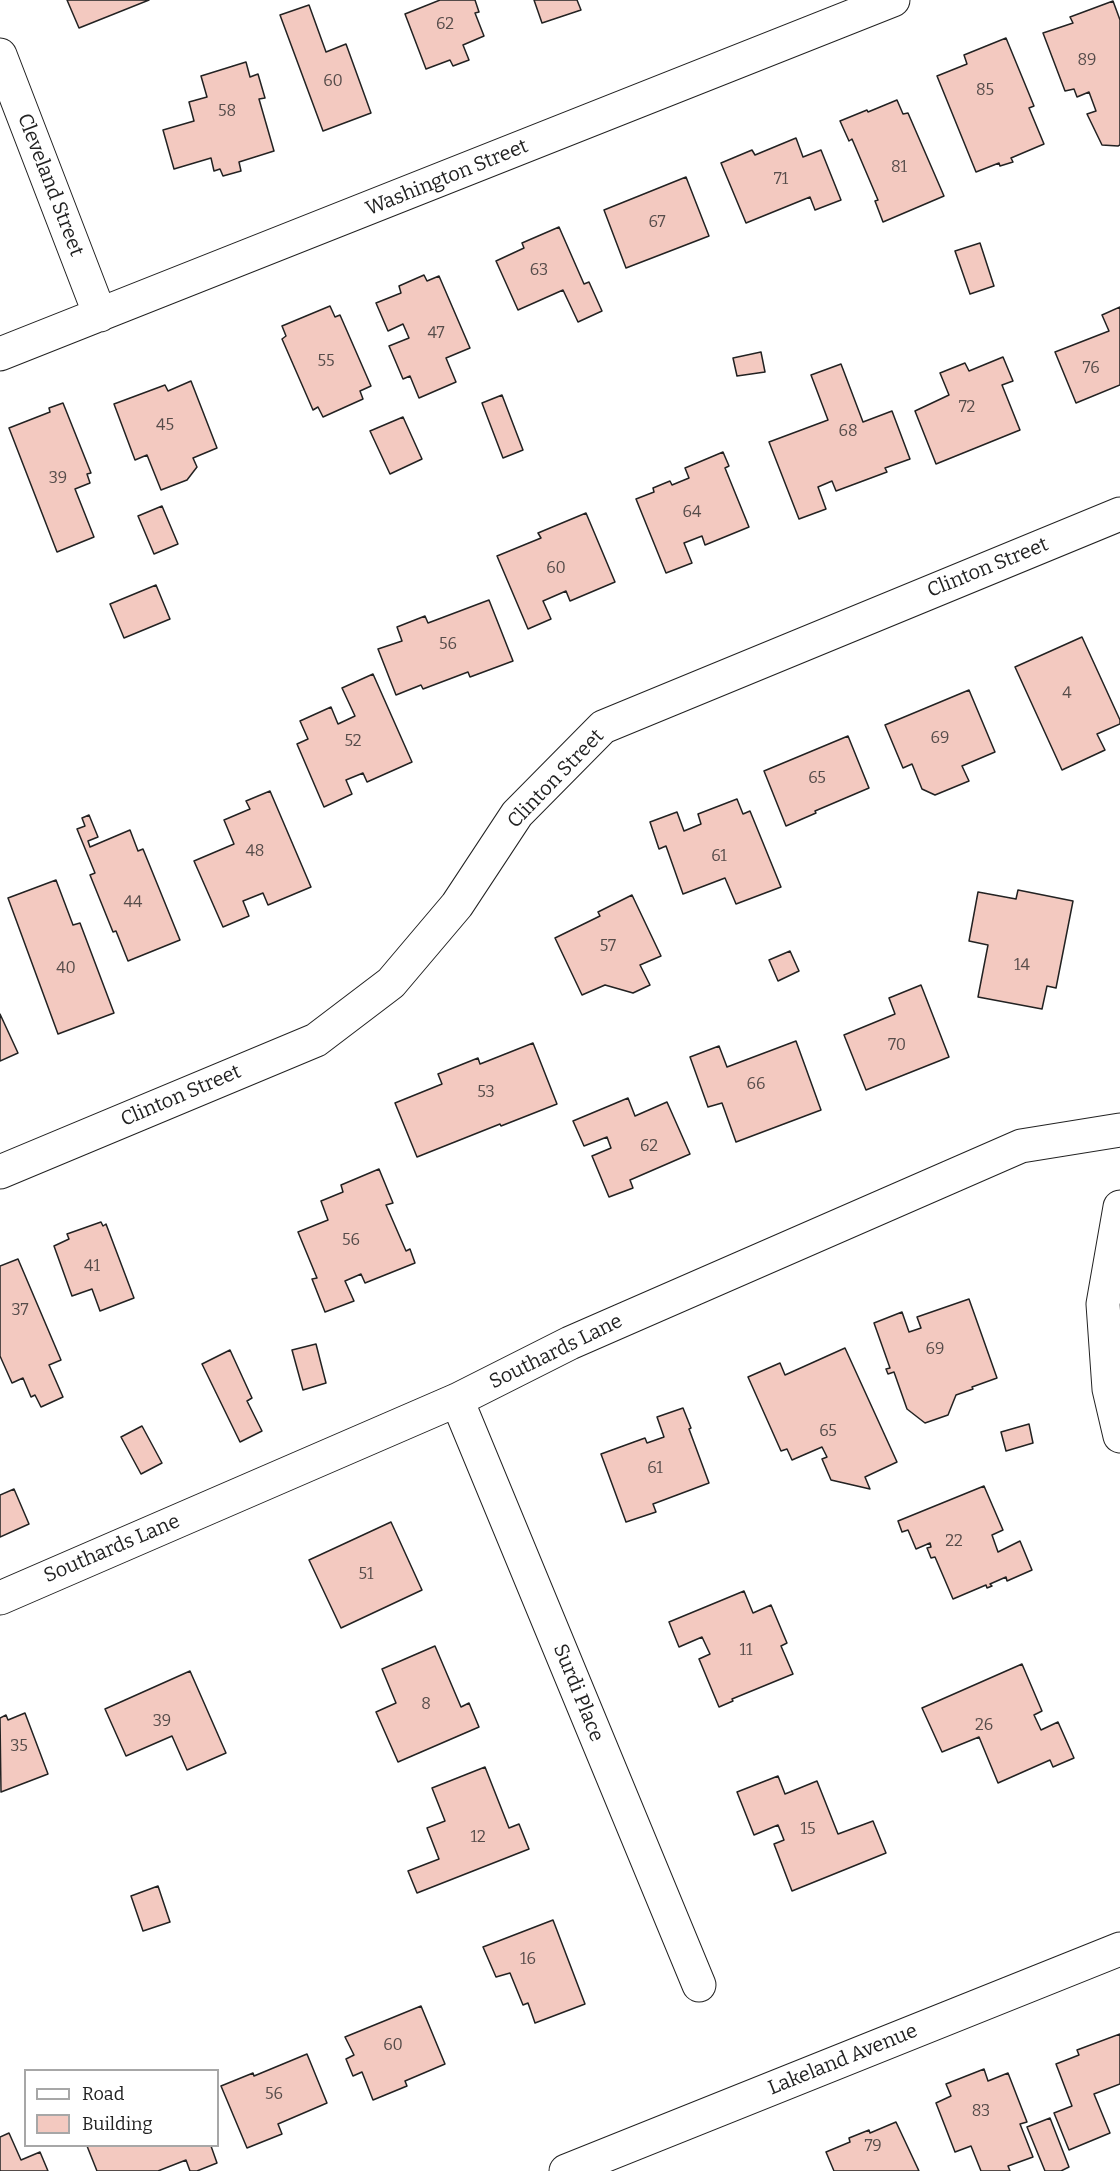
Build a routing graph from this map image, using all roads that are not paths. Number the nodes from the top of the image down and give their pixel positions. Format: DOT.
graph roads {
  1 [pos="893,0"];
  2 [pos="0,55"];
  3 [pos="99,315"];
  4 [pos="0,354"];
  5 [pos="1120,514"];
  6 [pos="1120,1130"];
  7 [pos="0,1172"];
  8 [pos="1120,1207"];
  9 [pos="458,1400"];
  10 [pos="1120,1436"];
  11 [pos="0,1598"];
  12 [pos="1120,1950"];
  13 [pos="699,1985"];
  14 [pos="566,2171"];
  1 -- 3 [label="street, Washington Street"];
  2 -- 3 [label="street, Cleveland Street"];
  3 -- 4 [label="street, Washington Street"];
  5 -- 7 [label="street, Clinton Street"];
  6 -- 9 [label="street, Southards Lane"];
  8 -- 10 [label="street"];
  9 -- 11 [label="street, Southards Lane"];
  9 -- 13 [label="street, Surdi Place"];
  12 -- 14 [label="street, Lakeland Avenue"];
}
